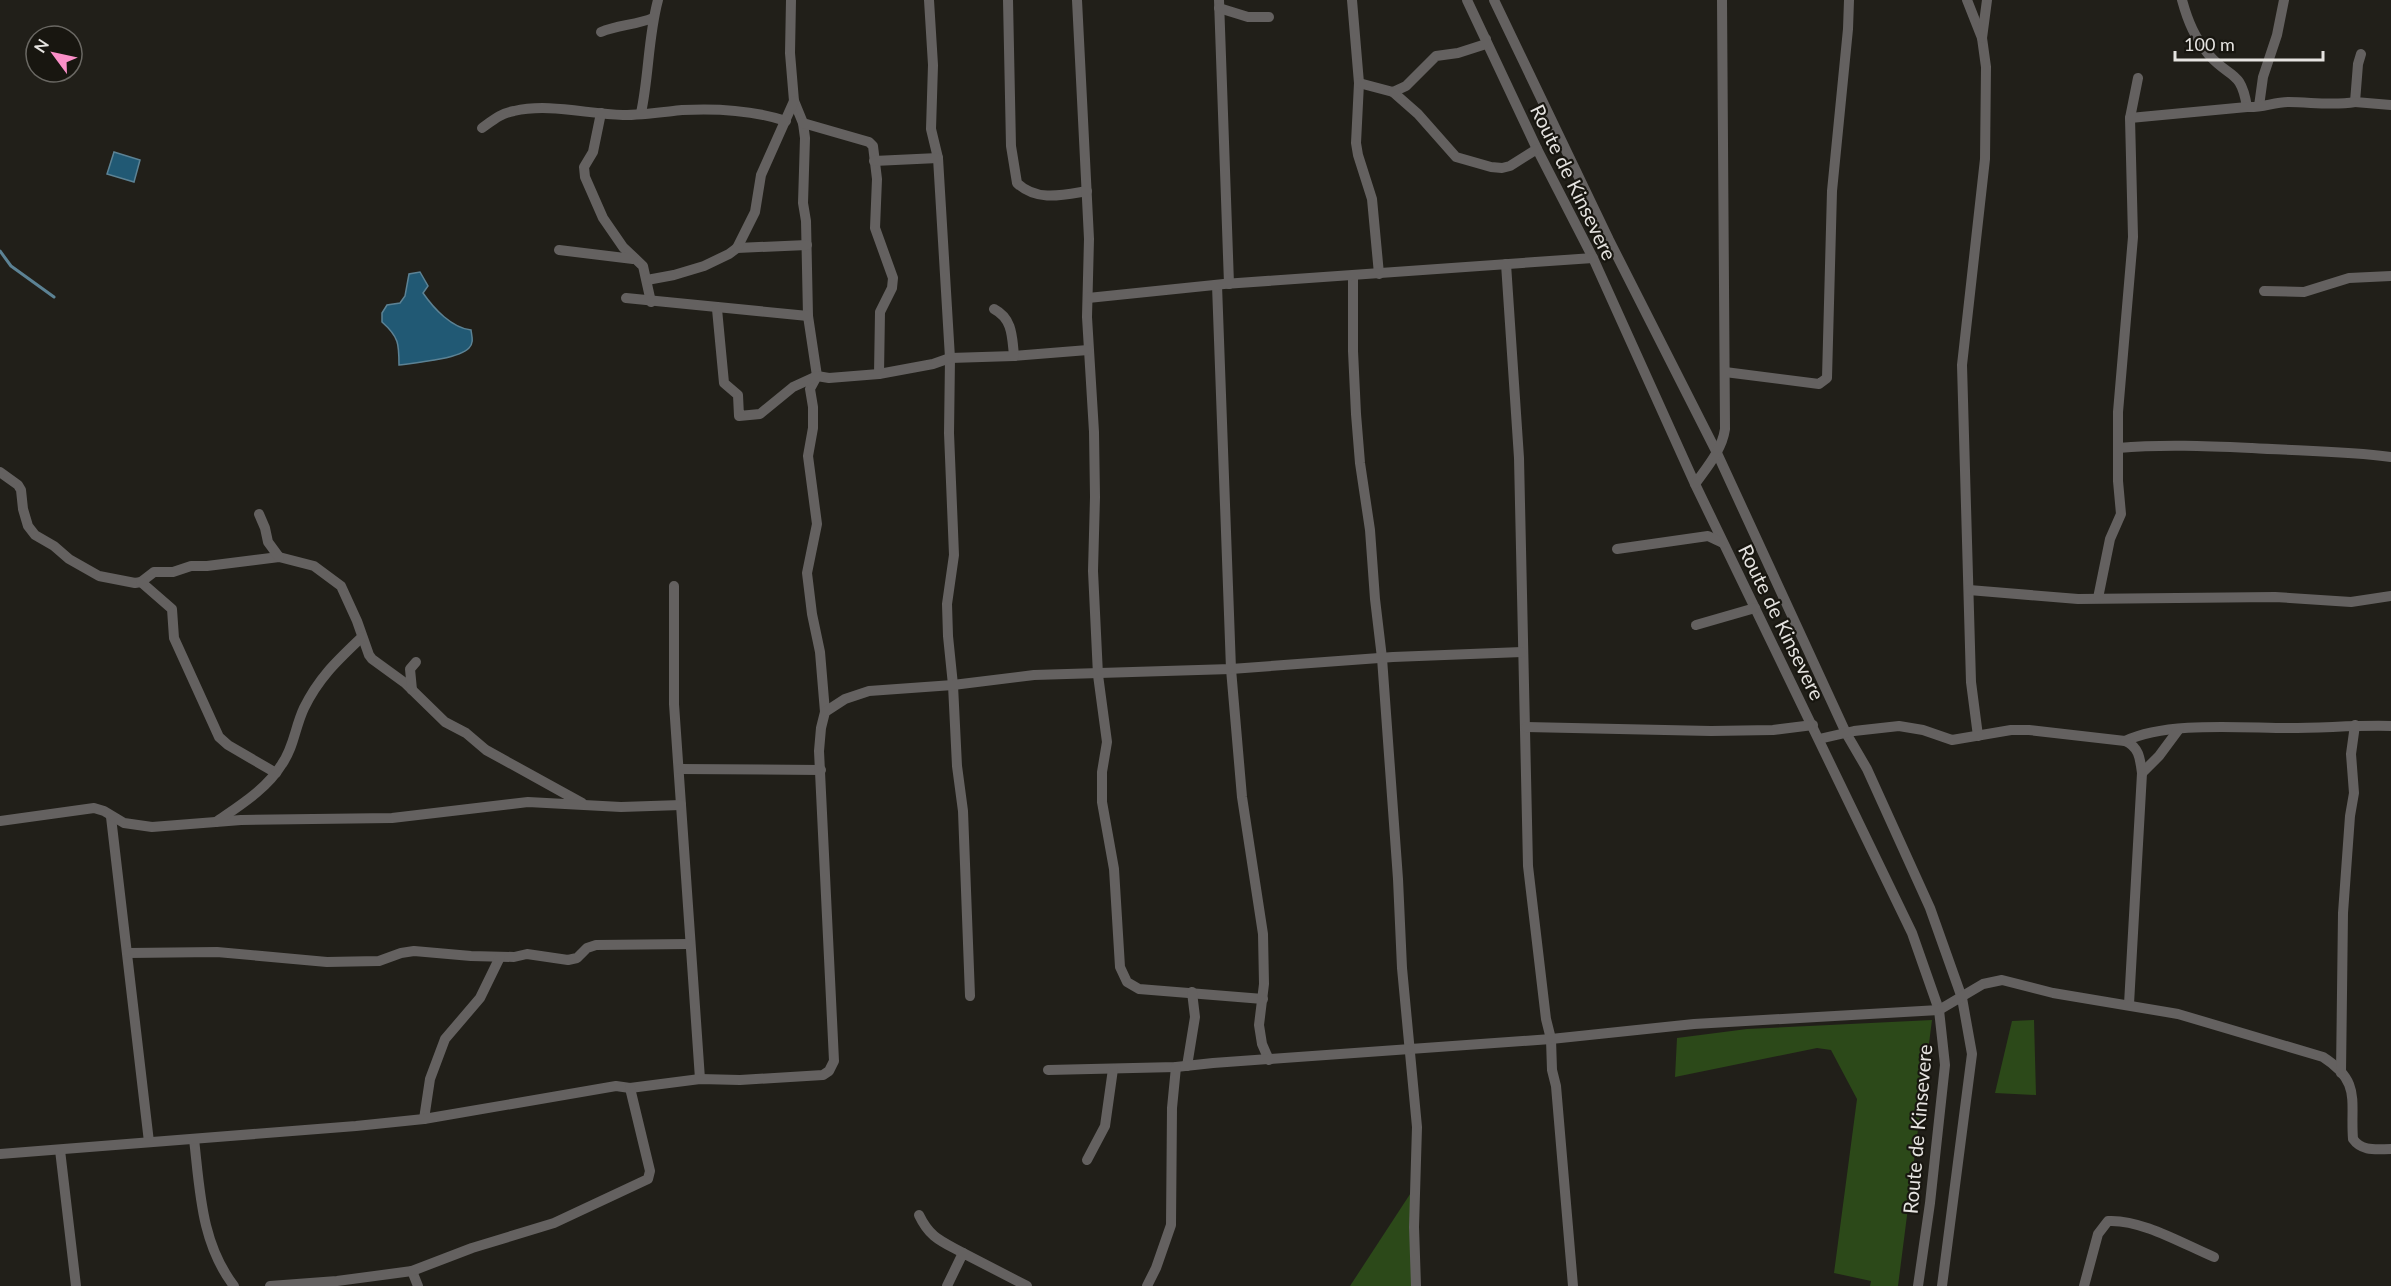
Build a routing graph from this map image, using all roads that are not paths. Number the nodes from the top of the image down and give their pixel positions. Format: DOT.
graph roads {
  1 [pos="658,0"];
  2 [pos="791,0"];
  3 [pos="929,0"];
  4 [pos="1008,0"];
  5 [pos="1077,0"];
  6 [pos="1352,0"];
  7 [pos="1467,0"];
  8 [pos="1494,0"];
  9 [pos="1722,0"];
  10 [pos="1849,0"];
  11 [pos="1967,0"];
  12 [pos="1987,0"];
  13 [pos="2182,0"];
  14 [pos="2284,0"];
  15 [pos="1219,4"];
  16 [pos="1269,17"];
  17 [pos="653,18"];
  18 [pos="602,32"];
  19 [pos="1982,38"];
  20 [pos="1486,39"];
  21 [pos="2361,54"];
  22 [pos="2138,78"];
  23 [pos="1359,83"];
  24 [pos="1394,92"];
  25 [pos="795,101"];
  26 [pos="2355,102"];
  27 [pos="2391,105"];
  28 [pos="2259,106"];
  29 [pos="2247,107"];
  30 [pos="601,113"];
  31 [pos="641,113"];
  32 [pos="2130,118"];
  33 [pos="786,121"];
  34 [pos="803,123"];
  35 [pos="482,128"];
  36 [pos="1537,149"];
  37 [pos="938,158"];
  38 [pos="874,161"];
  39 [pos="1087,191"];
  40 [pos="807,245"];
  41 [pos="737,248"];
  42 [pos="559,250"];
  43 [pos="1593,258"];
  44 [pos="633,259"];
  45 [pos="1506,264"];
  46 [pos="1379,274"];
  47 [pos="1353,276"];
  48 [pos="2391,276"];
  49 [pos="647,280"];
  50 [pos="1216,285"];
  51 [pos="1229,285"];
  52 [pos="2264,291"];
  53 [pos="626,298"];
  54 [pos="1088,298"];
  55 [pos="651,302"];
  56 [pos="717,309"];
  57 [pos="993,309"];
  58 [pos="808,316"];
  59 [pos="1088,350"];
  60 [pos="1014,356"];
  61 [pos="950,358"];
  62 [pos="1725,372"];
  63 [pos="879,374"];
  64 [pos="817,376"];
  65 [pos="2118,448"];
  66 [pos="1717,453"];
  67 [pos="2391,457"];
  68 [pos="0,472"];
  69 [pos="1695,484"];
  70 [pos="259,514"];
  71 [pos="1723,543"];
  72 [pos="1617,549"];
  73 [pos="279,557"];
  74 [pos="141,582"];
  75 [pos="674,586"];
  76 [pos="1969,590"];
  77 [pos="2391,596"];
  78 [pos="2098,598"];
  79 [pos="1755,608"];
  80 [pos="1696,625"];
  81 [pos="363,637"];
  82 [pos="1522,652"];
  83 [pos="1382,658"];
  84 [pos="416,662"];
  85 [pos="1231,669"];
  86 [pos="1098,675"];
  87 [pos="953,685"];
  88 [pos="412,690"];
  89 [pos="825,712"];
  90 [pos="1813,725"];
  91 [pos="2355,725"];
  92 [pos="2391,726"];
  93 [pos="1526,728"];
  94 [pos="2179,729"];
  95 [pos="1846,733"];
  96 [pos="1978,736"];
  97 [pos="1819,739"];
  98 [pos="2124,741"];
  99 [pos="679,769"];
  100 [pos="821,770"];
  101 [pos="276,773"];
  102 [pos="2142,773"];
  103 [pos="582,803"];
  104 [pos="681,805"];
  105 [pos="111,817"];
  106 [pos="0,821"];
  107 [pos="215,822"];
  108 [pos="689,944"];
  109 [pos="128,953"];
  110 [pos="500,957"];
  111 [pos="1192,992"];
  112 [pos="970,996"];
  113 [pos="1962,998"];
  114 [pos="1263,999"];
  115 [pos="2129,1004"];
  116 [pos="1939,1010"];
  117 [pos="1551,1039"];
  118 [pos="1411,1048"];
  119 [pos="1269,1060"];
  120 [pos="1182,1066"];
  121 [pos="1113,1069"];
  122 [pos="1048,1070"];
  123 [pos="2341,1073"];
  124 [pos="700,1079"];
  125 [pos="630,1088"];
  126 [pos="424,1119"];
  127 [pos="194,1139"];
  128 [pos="149,1142"];
  129 [pos="2391,1149"];
  130 [pos="60,1150"];
  131 [pos="0,1154"];
  132 [pos="1087,1160"];
  133 [pos="919,1215"];
  134 [pos="963,1252"];
  135 [pos="2214,1257"];
  136 [pos="412,1272"];
  137 [pos="76,1286"];
  138 [pos="234,1286"];
  139 [pos="270,1286"];
  140 [pos="418,1286"];
  141 [pos="948,1286"];
  142 [pos="1027,1286"];
  143 [pos="1147,1286"];
  144 [pos="1416,1286"];
  145 [pos="1573,1286"];
  146 [pos="1918,1286"];
  147 [pos="1942,1286"];
  148 [pos="2084,1286"];
  1 -- 17 [label="street"];
  2 -- 25 [label="street"];
  3 -- 37 [label="street"];
  4 -- 39 [label="street"];
  5 -- 39 [label="street"];
  6 -- 23 [label="street"];
  7 -- 20 [label="street, Route de Kinsevere"];
  8 -- 66 [label="street"];
  9 -- 62 [label="street"];
  10 -- 62 [label="street"];
  11 -- 19 [label="street"];
  12 -- 19 [label="street"];
  13 -- 29 [label="street"];
  14 -- 28 [label="street"];
  15 -- 16 [label="street"];
  15 -- 51 [label="street"];
  17 -- 18 [label="street"];
  17 -- 31 [label="street"];
  19 -- 76 [label="street"];
  20 -- 24 [label="street"];
  20 -- 36 [label="street, Route de Kinsevere"];
  21 -- 26 [label="street"];
  22 -- 32 [label="street"];
  23 -- 24 [label="street"];
  23 -- 46 [label="street"];
  24 -- 36 [label="street"];
  25 -- 33 [label="street"];
  25 -- 34 [label="street"];
  26 -- 27 [label="street"];
  26 -- 28 [label="street"];
  28 -- 29 [label="street"];
  29 -- 32 [label="street"];
  30 -- 31 [label="street"];
  30 -- 35 [label="street"];
  30 -- 44 [label="street"];
  31 -- 33 [label="street"];
  32 -- 65 [label="street"];
  33 -- 41 [label="street"];
  34 -- 38 [label="street"];
  34 -- 40 [label="street"];
  36 -- 43 [label="street, Route de Kinsevere"];
  37 -- 38 [label="street"];
  37 -- 61 [label="street"];
  38 -- 63 [label="street"];
  39 -- 54 [label="street"];
  40 -- 41 [label="street"];
  40 -- 58 [label="street"];
  41 -- 49 [label="street"];
  42 -- 44 [label="street"];
  43 -- 45 [label="street"];
  43 -- 69 [label="street, Route de Kinsevere"];
  44 -- 49 [label="street"];
  45 -- 46 [label="street"];
  45 -- 82 [label="street"];
  46 -- 47 [label="street"];
  47 -- 51 [label="street"];
  47 -- 83 [label="street"];
  48 -- 52 [label="street"];
  49 -- 55 [label="street"];
  50 -- 51 [label="street"];
  50 -- 54 [label="street"];
  50 -- 85 [label="street"];
  53 -- 55 [label="street"];
  54 -- 59 [label="street"];
  55 -- 56 [label="street"];
  56 -- 58 [label="street"];
  56 -- 64 [label="street"];
  57 -- 60 [label="street"];
  58 -- 64 [label="street"];
  59 -- 60 [label="street"];
  59 -- 86 [label="street"];
  60 -- 61 [label="street"];
  61 -- 63 [label="street"];
  61 -- 87 [label="street"];
  62 -- 66 [label="street"];
  63 -- 64 [label="street"];
  64 -- 89 [label="street"];
  65 -- 67 [label="street"];
  65 -- 78 [label="street"];
  66 -- 69 [label="street"];
  66 -- 95 [label="street"];
  68 -- 74 [label="street"];
  69 -- 71 [label="street, Route de Kinsevere"];
  70 -- 73 [label="street"];
  71 -- 72 [label="street"];
  71 -- 79 [label="street, Route de Kinsevere"];
  73 -- 74 [label="street"];
  73 -- 81 [label="street"];
  74 -- 101 [label="street"];
  75 -- 99 [label="street"];
  76 -- 78 [label="street"];
  76 -- 96 [label="street"];
  77 -- 78 [label="street"];
  79 -- 80 [label="street"];
  79 -- 90 [label="street, Route de Kinsevere"];
  81 -- 88 [label="street"];
  81 -- 101 [label="street"];
  82 -- 83 [label="street"];
  82 -- 93 [label="street"];
  83 -- 85 [label="street"];
  83 -- 118 [label="street"];
  84 -- 88 [label="street"];
  85 -- 86 [label="street"];
  85 -- 114 [label="street"];
  86 -- 87 [label="street"];
  86 -- 111 [label="street"];
  87 -- 89 [label="street"];
  87 -- 112 [label="street"];
  88 -- 103 [label="street"];
  89 -- 100 [label="street"];
  90 -- 93 [label="street"];
  90 -- 97 [label="street, Route de Kinsevere"];
  91 -- 92 [label="street"];
  91 -- 94 [label="street"];
  91 -- 123 [label="street"];
  93 -- 117 [label="street"];
  94 -- 98 [label="street"];
  94 -- 102 [label="street"];
  95 -- 96 [label="street"];
  95 -- 97 [label="street"];
  95 -- 113 [label="street"];
  96 -- 98 [label="street"];
  97 -- 116 [label="street, Route de Kinsevere"];
  98 -- 102 [label="street"];
  99 -- 100 [label="street"];
  99 -- 104 [label="street"];
  100 -- 124 [label="street"];
  101 -- 107 [label="street"];
  102 -- 115 [label="street"];
  103 -- 104 [label="street"];
  103 -- 107 [label="street"];
  104 -- 108 [label="street"];
  105 -- 106 [label="street"];
  105 -- 107 [label="street"];
  105 -- 109 [label="street"];
  108 -- 110 [label="street"];
  108 -- 124 [label="street"];
  109 -- 110 [label="street"];
  109 -- 128 [label="street"];
  110 -- 126 [label="street"];
  111 -- 114 [label="street"];
  111 -- 120 [label="street"];
  113 -- 115 [label="street"];
  113 -- 116 [label="street"];
  113 -- 147 [label="street"];
  114 -- 119 [label="street"];
  115 -- 123 [label="street"];
  116 -- 117 [label="street"];
  116 -- 146 [label="street, Route de Kinsevere"];
  117 -- 118 [label="street"];
  117 -- 145 [label="street"];
  118 -- 119 [label="street"];
  118 -- 144 [label="street"];
  119 -- 120 [label="street"];
  120 -- 121 [label="street"];
  120 -- 143 [label="street"];
  121 -- 122 [label="street"];
  121 -- 132 [label="street"];
  123 -- 129 [label="street"];
  124 -- 125 [label="street"];
  125 -- 126 [label="street"];
  125 -- 136 [label="street"];
  126 -- 127 [label="street"];
  127 -- 128 [label="street"];
  127 -- 138 [label="street"];
  128 -- 130 [label="street"];
  130 -- 131 [label="street"];
  130 -- 137 [label="street"];
  133 -- 134 [label="street"];
  134 -- 141 [label="street"];
  134 -- 142 [label="street"];
  135 -- 148 [label="street"];
  136 -- 139 [label="street"];
  136 -- 140 [label="street"];
}
